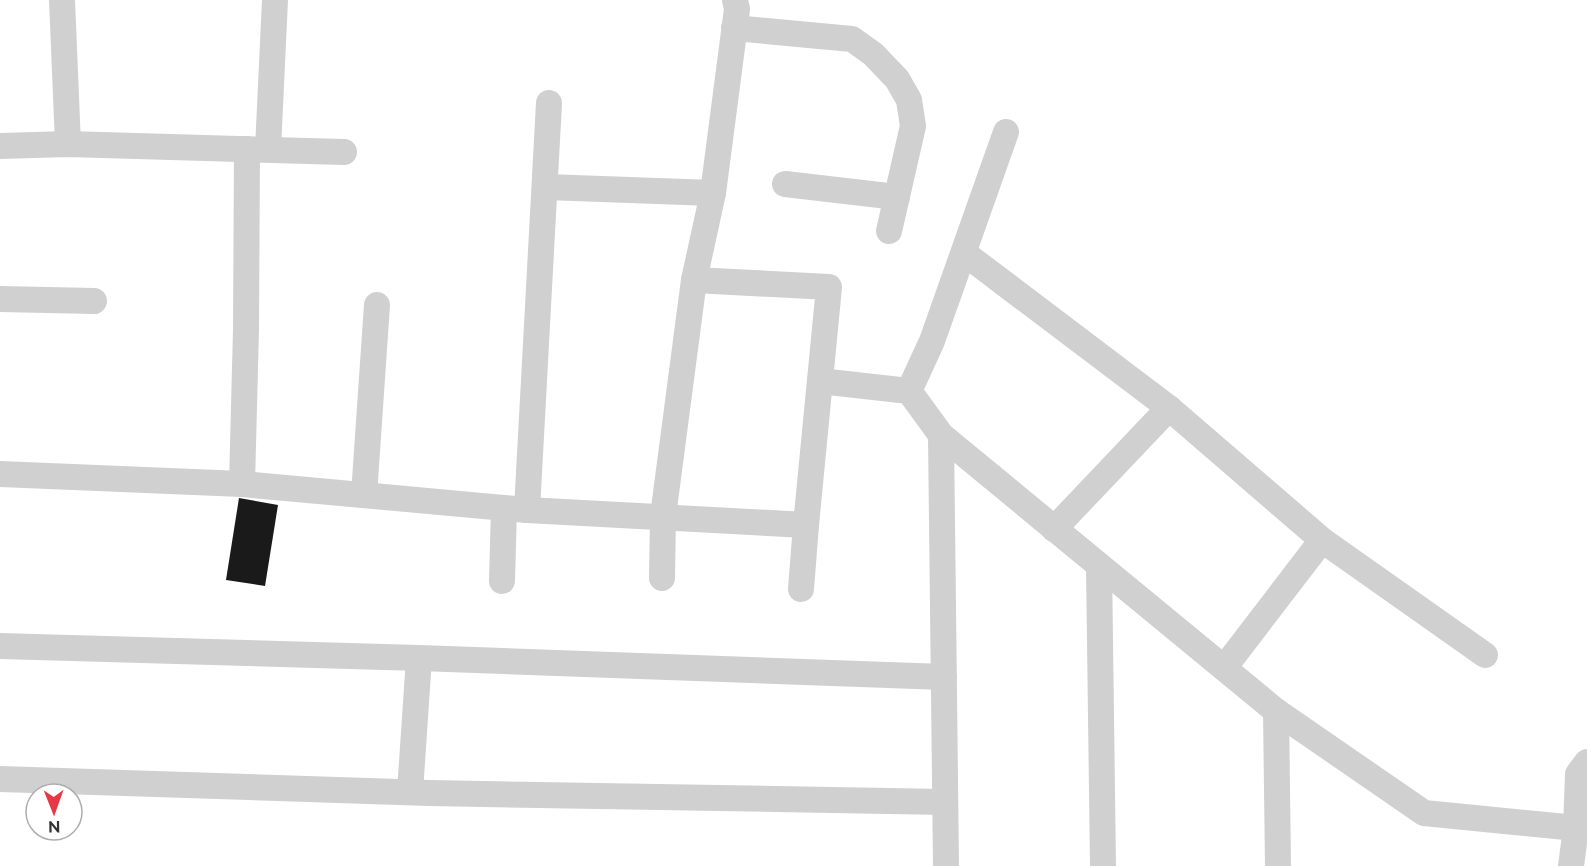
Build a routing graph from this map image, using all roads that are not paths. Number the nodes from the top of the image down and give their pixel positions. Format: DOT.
graph roads {
  1 [pos="63,0"];
  2 [pos="275,0"];
  3 [pos="735,0"];
  4 [pos="734,28"];
  5 [pos="549,103"];
  6 [pos="1006,132"];
  7 [pos="68,144"];
  8 [pos="0,146"];
  9 [pos="257,149"];
  10 [pos="344,152"];
  11 [pos="785,184"];
  12 [pos="546,187"];
  13 [pos="713,193"];
  14 [pos="897,197"];
  15 [pos="889,231"];
  16 [pos="964,253"];
  17 [pos="694,280"];
  18 [pos="0,299"];
  19 [pos="94,301"];
  20 [pos="376,305"];
  21 [pos="820,381"];
  22 [pos="909,391"];
  23 [pos="1169,408"];
  24 [pos="941,435"];
  25 [pos="0,474"];
  26 [pos="242,484"];
  27 [pos="364,495"];
  28 [pos="515,509"];
  29 [pos="663,516"];
  30 [pos="806,525"];
  31 [pos="1054,529"];
  32 [pos="1322,540"];
  33 [pos="1099,566"];
  34 [pos="662,578"];
  35 [pos="502,581"];
  36 [pos="801,589"];
  37 [pos="0,646"];
  38 [pos="1485,655"];
  39 [pos="419,658"];
  40 [pos="1224,668"];
  41 [pos="944,677"];
  42 [pos="1276,711"];
  43 [pos="1587,762"];
  44 [pos="0,779"];
  45 [pos="410,792"];
  46 [pos="945,802"];
  47 [pos="1576,828"];
  48 [pos="946,866"];
  49 [pos="1104,866"];
  50 [pos="1278,866"];
  51 [pos="1571,866"];
  1 -- 7 [label="street"];
  2 -- 9 [label="street"];
  3 -- 4 [label="street"];
  4 -- 13 [label="street"];
  4 -- 14 [label="street"];
  5 -- 12 [label="street"];
  6 -- 16 [label="street"];
  7 -- 8 [label="street"];
  7 -- 9 [label="street"];
  9 -- 10 [label="street"];
  9 -- 26 [label="street"];
  11 -- 14 [label="street"];
  12 -- 13 [label="street"];
  12 -- 28 [label="street"];
  13 -- 17 [label="street"];
  14 -- 15 [label="street"];
  16 -- 22 [label="street"];
  16 -- 23 [label="street"];
  17 -- 21 [label="street"];
  17 -- 29 [label="street"];
  18 -- 19 [label="street"];
  20 -- 27 [label="street"];
  21 -- 22 [label="street"];
  21 -- 30 [label="street"];
  22 -- 24 [label="street"];
  23 -- 31 [label="street"];
  23 -- 32 [label="street"];
  24 -- 31 [label="street"];
  24 -- 41 [label="street"];
  25 -- 26 [label="street"];
  26 -- 27 [label="street"];
  27 -- 28 [label="street"];
  28 -- 29 [label="street"];
  28 -- 35 [label="street"];
  29 -- 30 [label="street"];
  29 -- 34 [label="street"];
  30 -- 36 [label="street"];
  31 -- 33 [label="street"];
  32 -- 38 [label="street"];
  32 -- 40 [label="street"];
  33 -- 40 [label="street"];
  33 -- 49 [label="street"];
  37 -- 39 [label="street"];
  39 -- 41 [label="street"];
  39 -- 45 [label="street"];
  40 -- 42 [label="street"];
  41 -- 46 [label="street"];
  42 -- 47 [label="street"];
  42 -- 50 [label="street"];
  43 -- 47 [label="street"];
  44 -- 45 [label="street"];
  45 -- 46 [label="street"];
  46 -- 48 [label="street"];
  47 -- 51 [label="street"];
}
